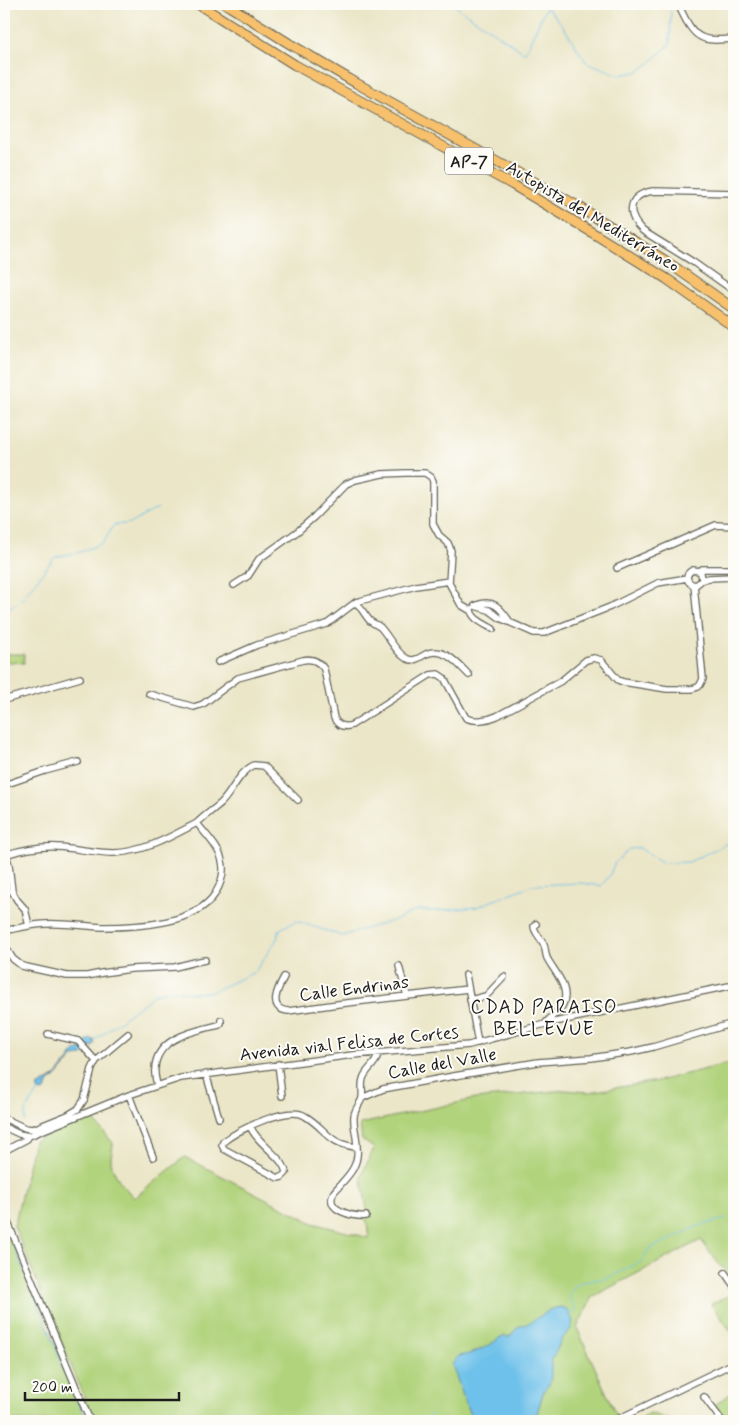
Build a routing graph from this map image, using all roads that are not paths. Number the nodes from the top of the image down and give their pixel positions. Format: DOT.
graph roads {
  1 [pos="198,4"];
  2 [pos="226,4"];
  3 [pos="678,4"];
  4 [pos="734,39"];
  5 [pos="734,193"];
  6 [pos="734,291"];
  7 [pos="734,309"];
  8 [pos="734,327"];
  9 [pos="734,526"];
  10 [pos="617,568"];
  11 [pos="734,569"];
  12 [pos="698,570"];
  13 [pos="734,577"];
  14 [pos="687,578"];
  15 [pos="449,580"];
  16 [pos="702,580"];
  17 [pos="234,585"];
  18 [pos="694,585"];
  19 [pos="356,602"];
  20 [pos="473,608"];
  21 [pos="493,629"];
  22 [pos="218,662"];
  23 [pos="469,675"];
  24 [pos="80,678"];
  25 [pos="149,694"];
  26 [pos="4,700"];
  27 [pos="78,762"];
  28 [pos="4,785"];
  29 [pos="298,800"];
  30 [pos="197,823"];
  31 [pos="5,855"];
  32 [pos="536,924"];
  33 [pos="29,926"];
  34 [pos="4,931"];
  35 [pos="4,945"];
  36 [pos="205,960"];
  37 [pos="399,966"];
  38 [pos="466,975"];
  39 [pos="284,977"];
  40 [pos="504,977"];
  41 [pos="734,985"];
  42 [pos="468,989"];
  43 [pos="407,996"];
  44 [pos="470,1000"];
  45 [pos="221,1020"];
  46 [pos="734,1023"];
  47 [pos="545,1024"];
  48 [pos="48,1034"];
  49 [pos="128,1034"];
  50 [pos="478,1043"];
  51 [pos="377,1052"];
  52 [pos="96,1061"];
  53 [pos="278,1064"];
  54 [pos="206,1074"];
  55 [pos="157,1085"];
  56 [pos="129,1095"];
  57 [pos="282,1096"];
  58 [pos="362,1098"];
  59 [pos="4,1118"];
  60 [pos="218,1118"];
  61 [pos="250,1126"];
  62 [pos="4,1127"];
  63 [pos="29,1136"];
  64 [pos="357,1147"];
  65 [pos="4,1151"];
  66 [pos="153,1157"];
  67 [pos="4,1213"];
  68 [pos="366,1216"];
  69 [pos="725,1273"];
  70 [pos="734,1286"];
  71 [pos="734,1363"];
  72 [pos="704,1397"];
  73 [pos="618,1419"];
  74 [pos="90,1421"];
  75 [pos="722,1421"];
  1 -- 8 [label="highway, Autopista del Mediterráneo / AP-7"];
  2 -- 7 [label="highway, Autopista del Mediterráneo / AP-7"];
  3 -- 4 [label="street"];
  5 -- 6 [label="street"];
  9 -- 10 [label="street"];
  11 -- 12 [label="street"];
  12 -- 14 [label="street"];
  12 -- 16 [label="street"];
  13 -- 16 [label="street"];
  14 -- 18 [label="street"];
  14 -- 20 [label="street"];
  15 -- 17 [label="street"];
  15 -- 19 [label="street"];
  15 -- 20 [label="street"];
  16 -- 18 [label="street"];
  18 -- 25 [label="street"];
  19 -- 22 [label="street"];
  19 -- 23 [label="street"];
  20 -- 21 [label="street"];
  24 -- 26 [label="street"];
  27 -- 28 [label="street"];
  29 -- 30 [label="street"];
  30 -- 31 [label="street"];
  30 -- 33 [label="street"];
  31 -- 33 [label="street"];
  32 -- 47 [label="street"];
  33 -- 34 [label="street"];
  35 -- 36 [label="street"];
  37 -- 43 [label="street"];
  38 -- 42 [label="street"];
  39 -- 43 [label="street, Calle Endrinas"];
  40 -- 44 [label="street"];
  41 -- 47 [label="street, Avenida vial Felisa de Cortes"];
  42 -- 43 [label="street, Calle Endrinas"];
  42 -- 44 [label="street"];
  44 -- 50 [label="street"];
  45 -- 55 [label="street"];
  46 -- 58 [label="street, Calle del Valle"];
  47 -- 50 [label="street, Avenida vial Felisa de Cortes"];
  48 -- 52 [label="street"];
  49 -- 52 [label="street"];
  50 -- 51 [label="street, Avenida vial Felisa de Cortes"];
  51 -- 53 [label="street, Avenida vial Felisa de Cortes"];
  51 -- 58 [label="street"];
  52 -- 59 [label="street"];
  53 -- 54 [label="street, Avenida vial Felisa de Cortes"];
  53 -- 57 [label="street"];
  54 -- 55 [label="street, Avenida vial Felisa de Cortes"];
  54 -- 60 [label="street"];
  55 -- 56 [label="street, Avenida vial Felisa de Cortes"];
  56 -- 63 [label="street, Avenida vial Felisa de Cortes"];
  56 -- 66 [label="street"];
  58 -- 64 [label="street"];
  61 -- 61 [label="street"];
  61 -- 64 [label="street"];
  62 -- 63 [label="street"];
  63 -- 65 [label="street, Avenida vial Felisa de Cortes"];
  64 -- 68 [label="street"];
  67 -- 74 [label="street"];
  69 -- 70 [label="street"];
  71 -- 73 [label="street"];
  72 -- 75 [label="street"];
}
